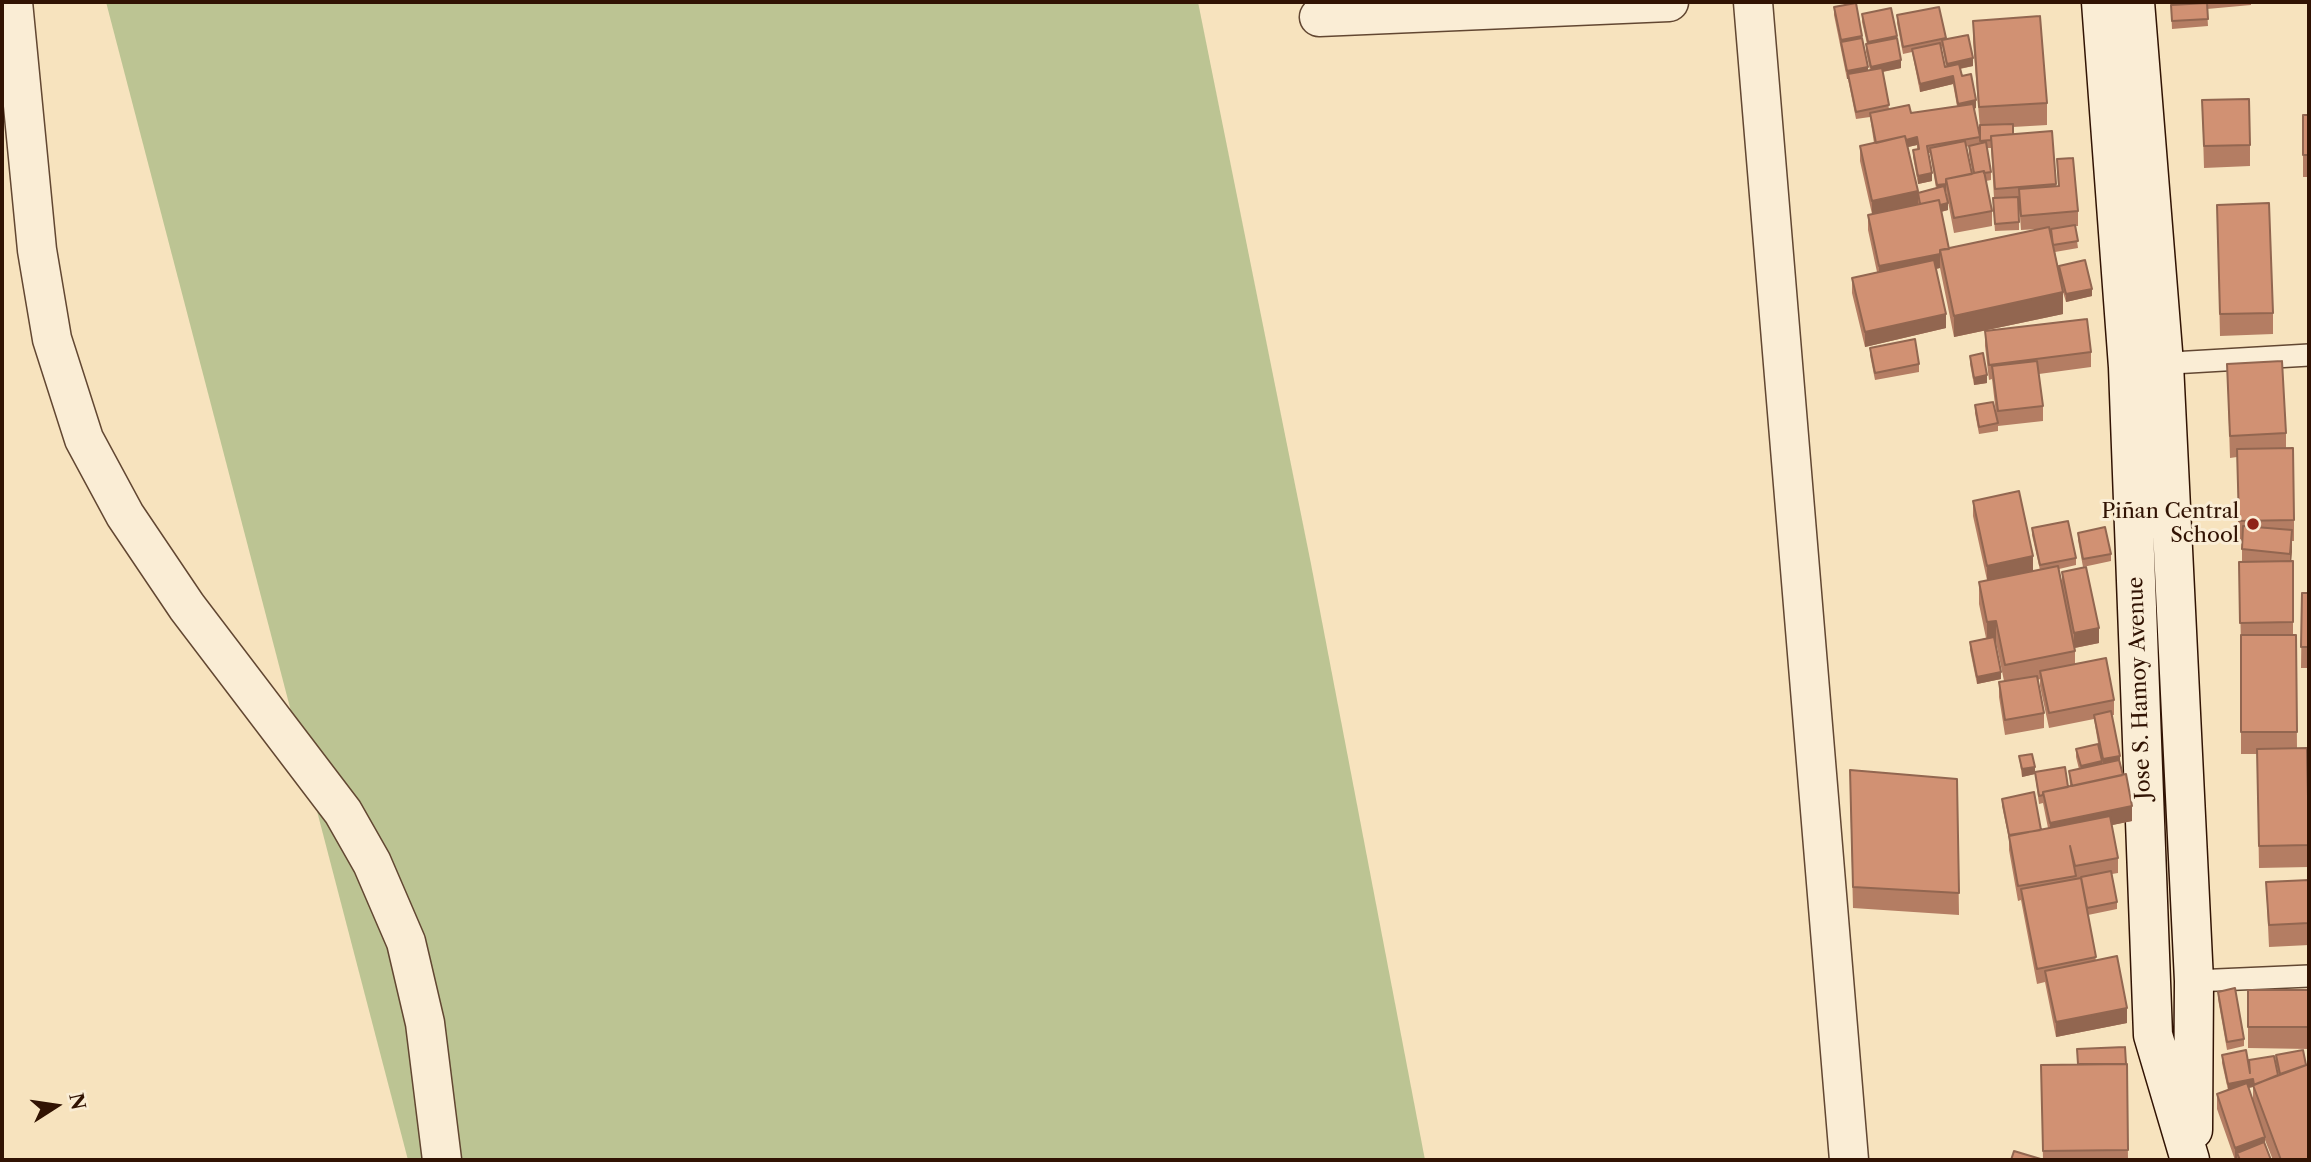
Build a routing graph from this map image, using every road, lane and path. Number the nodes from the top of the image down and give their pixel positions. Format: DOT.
graph roads {
  1 [pos="13,2"];
  2 [pos="1669,2"];
  3 [pos="1753,2"];
  4 [pos="2101,2"];
  5 [pos="2135,2"];
  6 [pos="1319,17"];
  7 [pos="2309,355"];
  8 [pos="2146,365"];
  9 [pos="2309,976"];
  10 [pos="2194,981"];
  11 [pos="442,1160"];
  12 [pos="1849,1160"];
  13 [pos="2191,1160"];
  1 -- 11 [label="street"];
  2 -- 6 [label="street"];
  3 -- 12 [label="street"];
  4 -- 8 [label="street, Jose S. Hamoy Avenue"];
  5 -- 8 [label="street, Jose S. Hamoy Avenue"];
  7 -- 8 [label="lane"];
  8 -- 10 [label="street, Jose S. Hamoy Avenue"];
  8 -- 13 [label="street, Jose S. Hamoy Avenue"];
  9 -- 10 [label="lane"];
  10 -- 13 [label="street, Jose S. Hamoy Avenue"];
}
